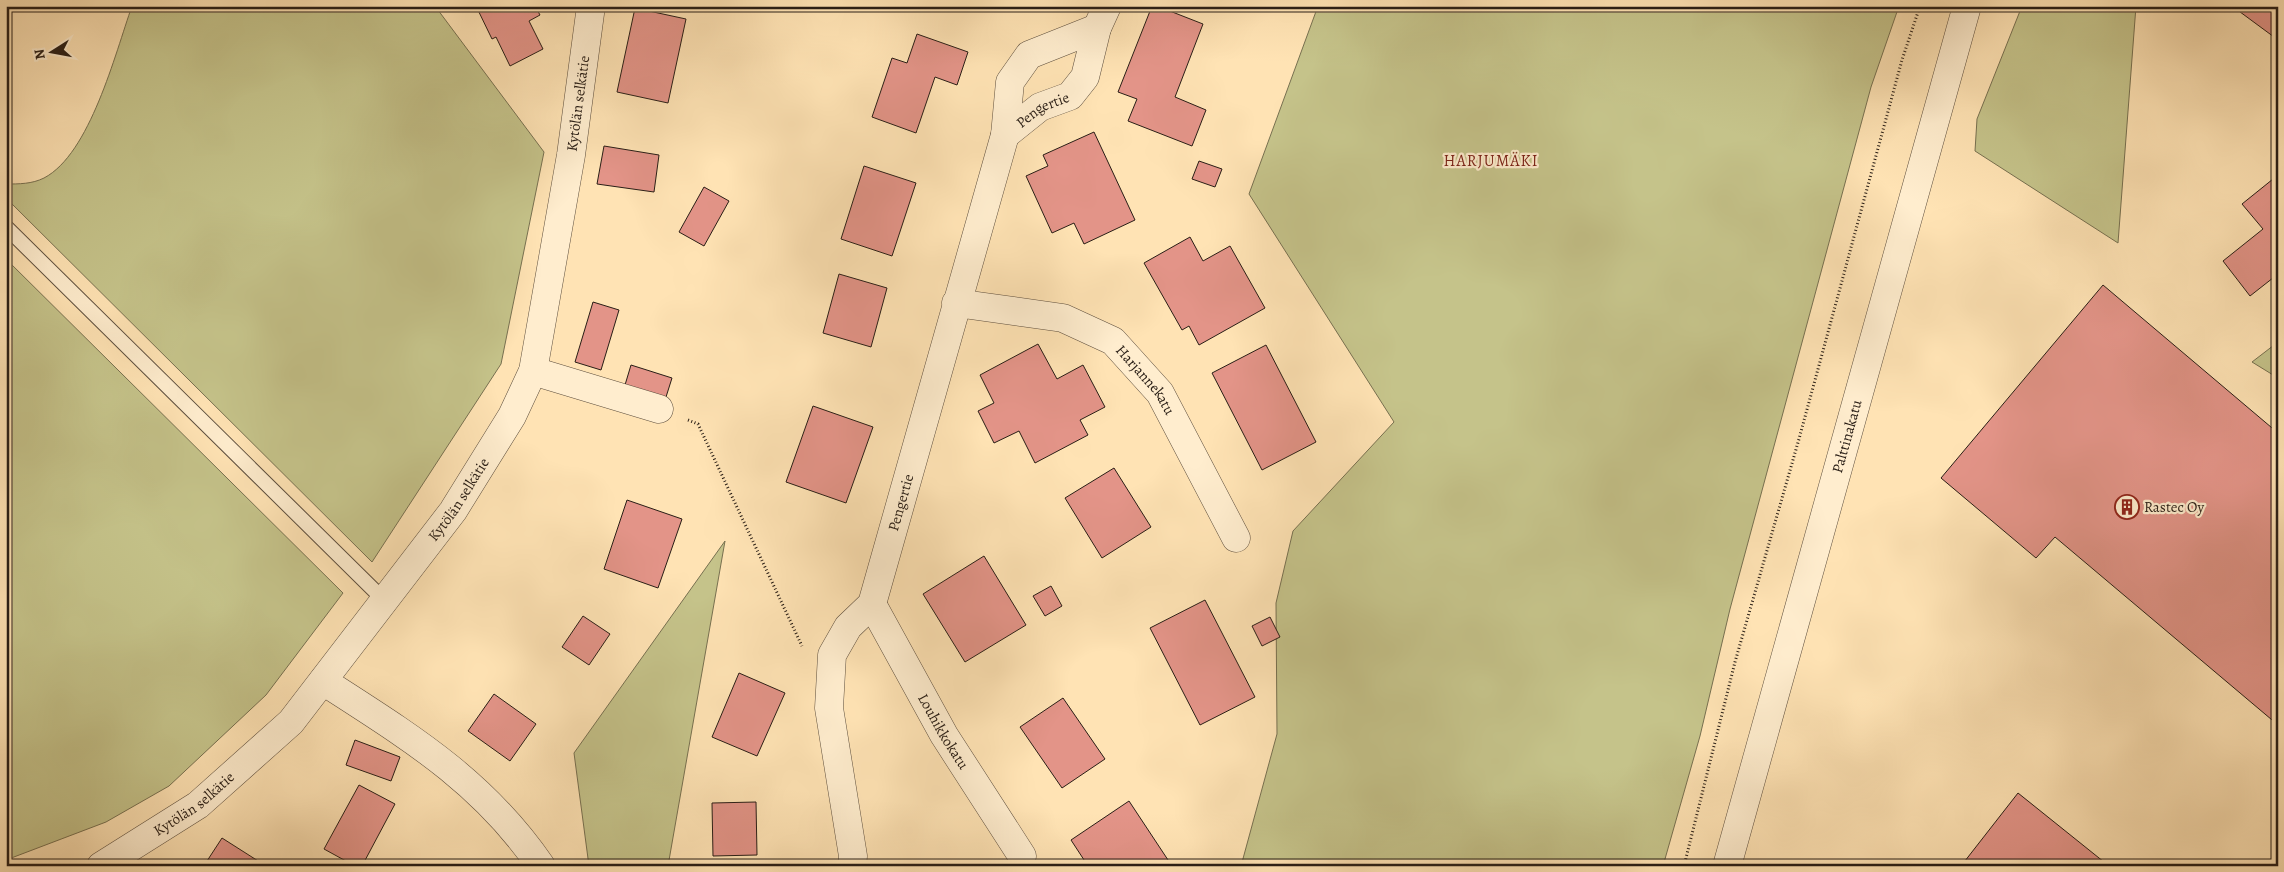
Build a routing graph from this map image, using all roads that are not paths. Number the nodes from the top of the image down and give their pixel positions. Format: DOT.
graph roads {
  1 [pos="591,6"];
  2 [pos="1967,6"];
  3 [pos="1102,17"];
  4 [pos="1005,135"];
  5 [pos="6,227"];
  6 [pos="956,303"];
  7 [pos="532,371"];
  8 [pos="659,409"];
  9 [pos="1236,538"];
  10 [pos="385,601"];
  11 [pos="872,604"];
  12 [pos="323,681"];
  13 [pos="1016,861"];
  14 [pos="101,866"];
  15 [pos="541,866"];
  16 [pos="852,866"];
  17 [pos="1727,866"];
  1 -- 7 [label="street, Kytölän selkätie"];
  2 -- 17 [label="street, Palttinakatu"];
  3 -- 4 [label="street, Pengertie"];
  3 -- 4 [label="street, Pengertie"];
  4 -- 6 [label="street, Pengertie"];
  5 -- 10 [label="lane"];
  6 -- 9 [label="street, Harjannekatu"];
  6 -- 11 [label="street, Pengertie"];
  7 -- 8 [label="street"];
  7 -- 10 [label="street, Kytölän selkätie"];
  10 -- 12 [label="street, Kytölän selkätie"];
  11 -- 13 [label="street, Louhikkokatu"];
  11 -- 16 [label="street"];
  12 -- 14 [label="street, Kytölän selkätie"];
  12 -- 15 [label="street"];
}
